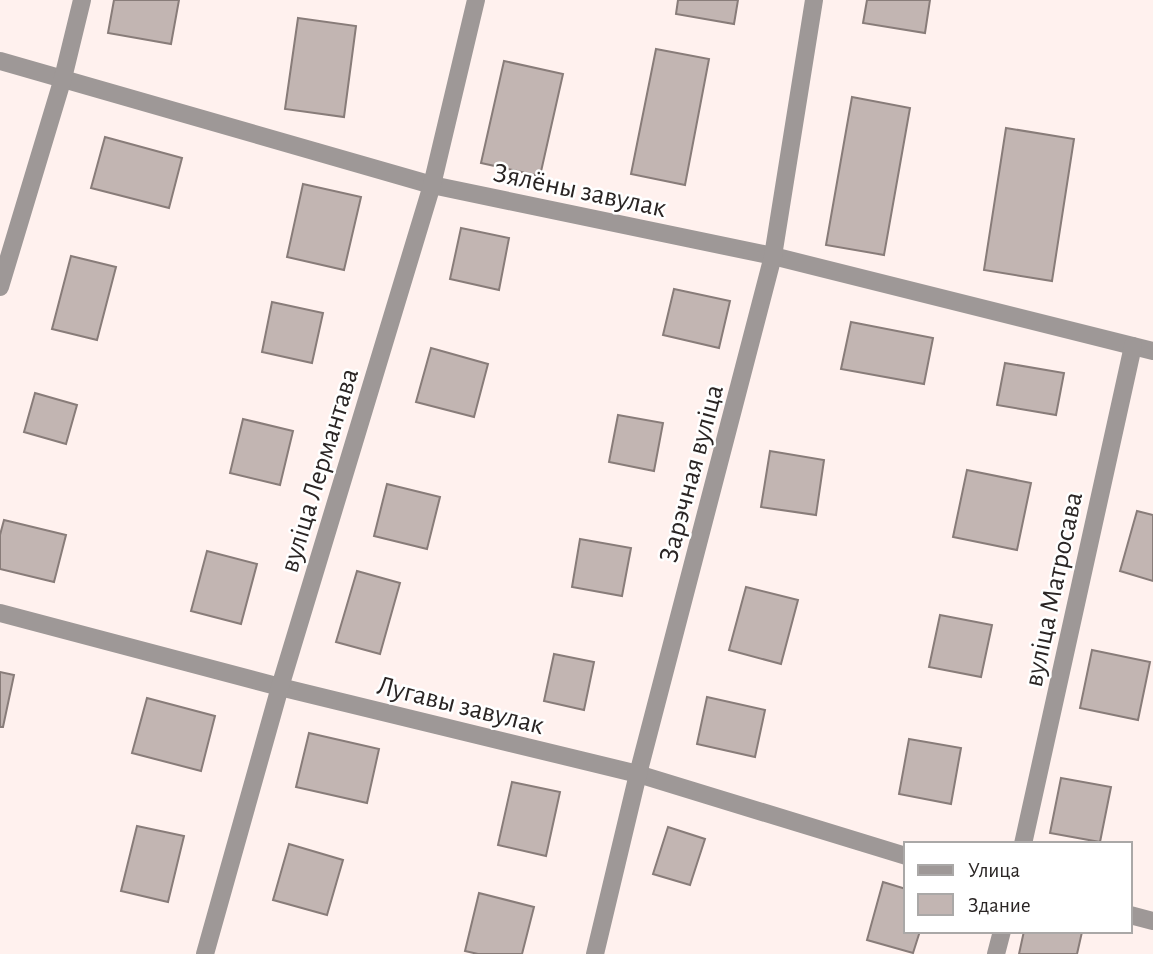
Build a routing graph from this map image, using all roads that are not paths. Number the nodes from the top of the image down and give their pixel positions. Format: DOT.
graph roads {
  1 [pos="82,0"];
  2 [pos="476,0"];
  3 [pos="814,0"];
  4 [pos="0,61"];
  5 [pos="63,78"];
  6 [pos="432,185"];
  7 [pos="773,256"];
  8 [pos="0,287"];
  9 [pos="1133,345"];
  10 [pos="1153,351"];
  11 [pos="0,613"];
  12 [pos="280,687"];
  13 [pos="638,774"];
  14 [pos="1023,842"];
  15 [pos="904,855"];
  16 [pos="1132,915"];
  17 [pos="1153,920"];
  18 [pos="1001,933"];
  19 [pos="205,954"];
  20 [pos="595,954"];
  21 [pos="996,954"];
  1 -- 5 [label="street"];
  2 -- 6 [label="street, вуліца Лермантава"];
  3 -- 7 [label="street, Зарэчная вуліца"];
  4 -- 5 [label="street, Зялёны завулак"];
  5 -- 6 [label="street, Зялёны завулак"];
  5 -- 8 [label="street"];
  6 -- 7 [label="street, Зялёны завулак"];
  6 -- 12 [label="street, вуліца Лермантава"];
  7 -- 9 [label="street, Зялёны завулак"];
  7 -- 13 [label="street, Зарэчная вуліца"];
  9 -- 10 [label="street, Зялёны завулак"];
  9 -- 14 [label="street, вуліца Матросава"];
  11 -- 12 [label="street, Лугавы завулак"];
  12 -- 13 [label="street, Лугавы завулак"];
  12 -- 19 [label="street, вуліца Лермантава"];
  13 -- 15 [label="street, Лугавы завулак"];
  13 -- 20 [label="street, Зарэчная вуліца"];
  16 -- 17 [label="street"];
  18 -- 21 [label="street"];
}
